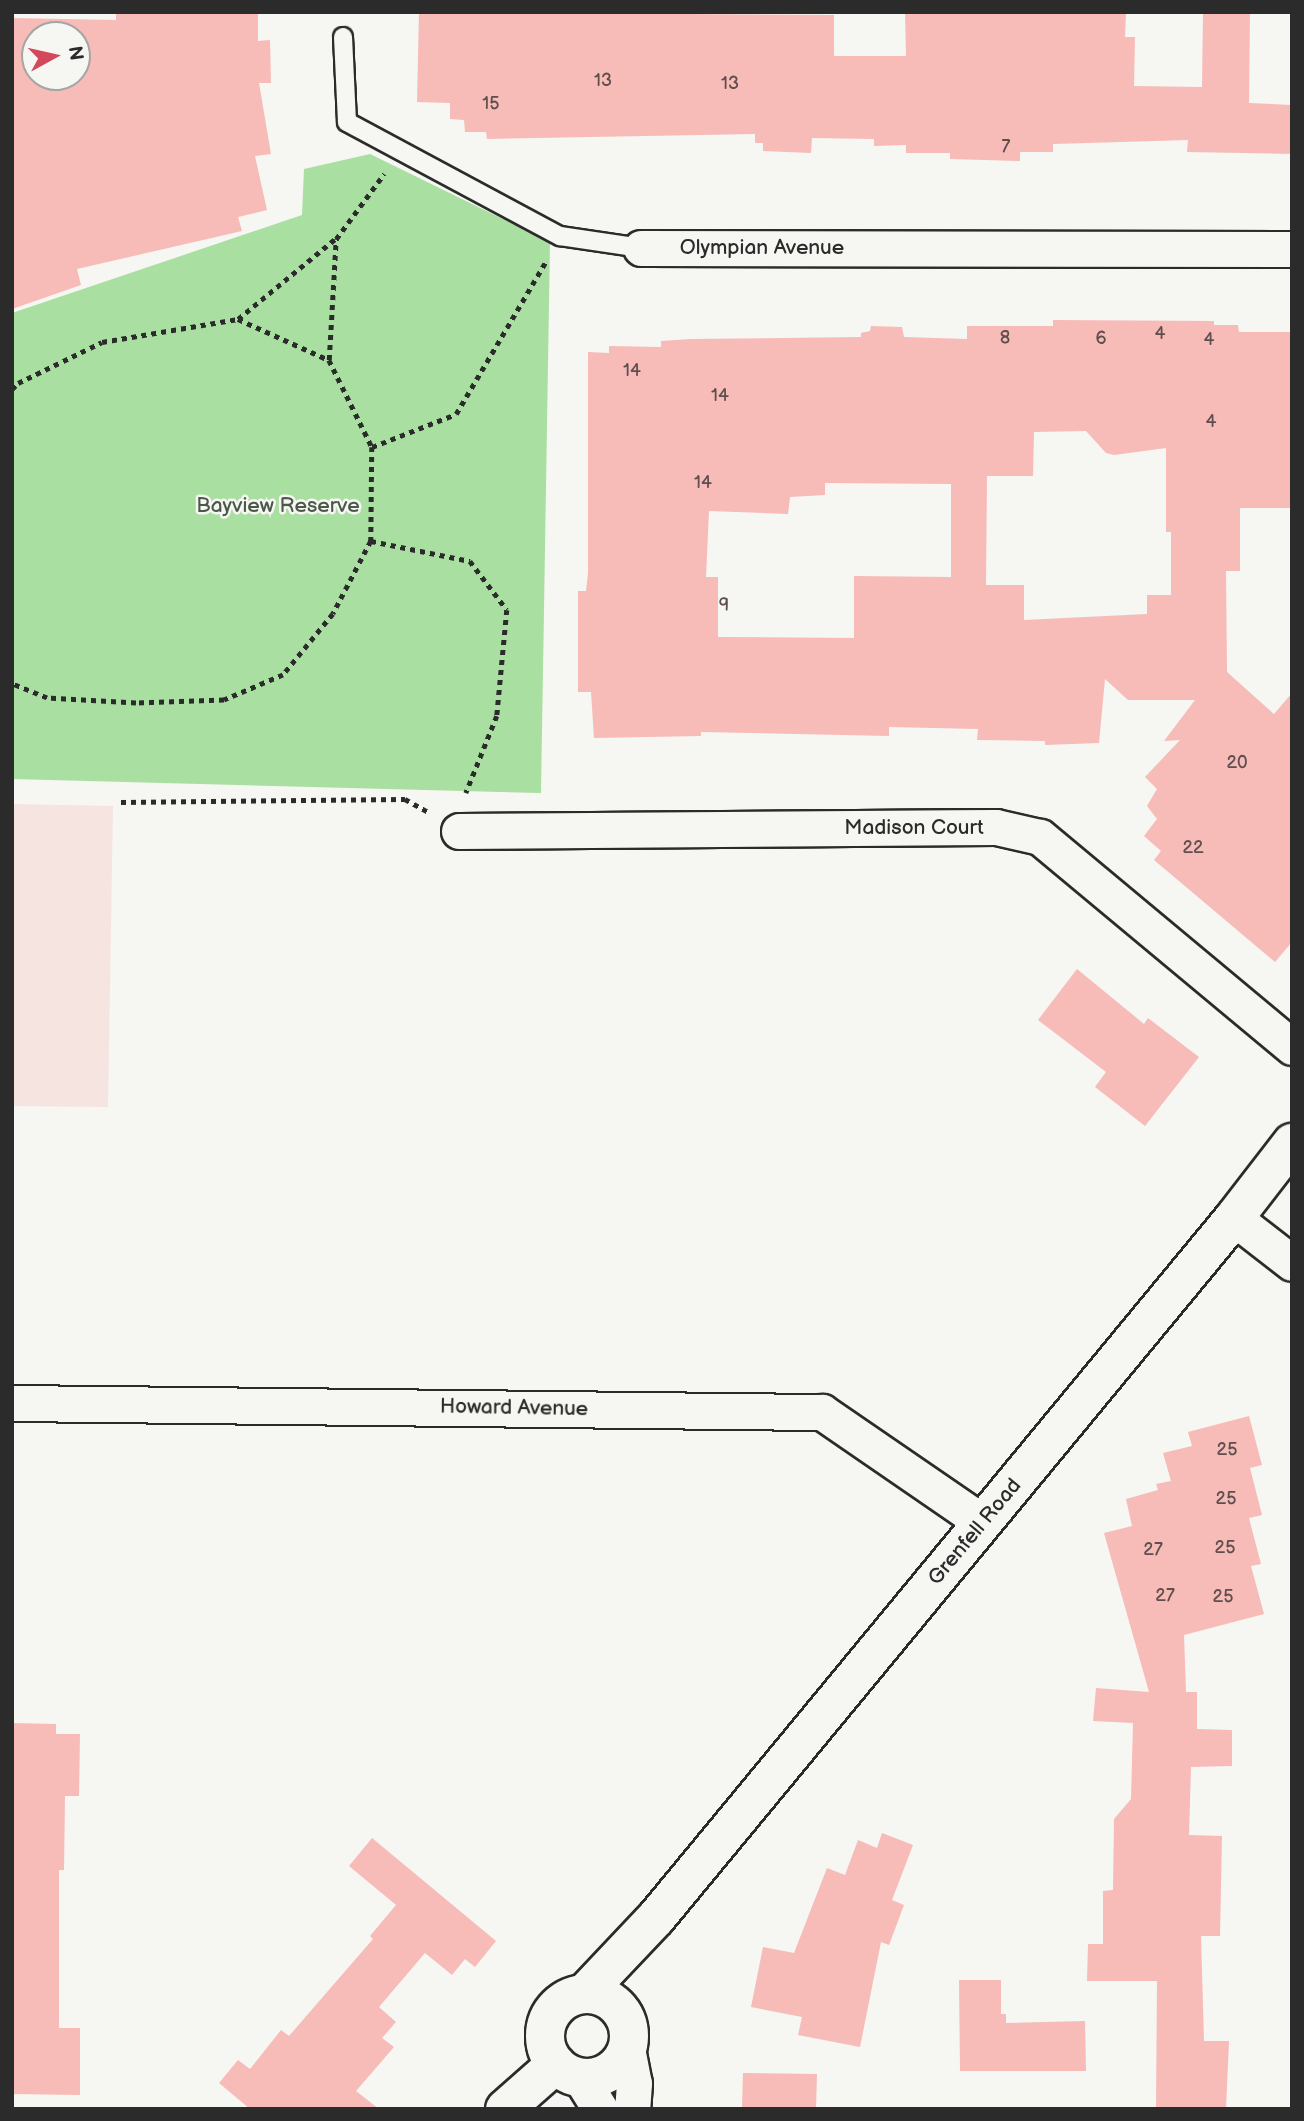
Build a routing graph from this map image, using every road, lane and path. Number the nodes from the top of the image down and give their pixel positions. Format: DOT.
graph roads {
  1 [pos="344,37"];
  2 [pos="401,151"];
  3 [pos="560,236"];
  4 [pos="336,239"];
  5 [pos="641,248"];
  6 [pos="1292,249"];
  7 [pos="238,319"];
  8 [pos="329,360"];
  9 [pos="12,389"];
  10 [pos="372,447"];
  11 [pos="371,541"];
  12 [pos="12,684"];
  13 [pos="121,802"];
  14 [pos="459,831"];
  15 [pos="1292,1048"];
  16 [pos="1292,1143"];
  17 [pos="1234,1218"];
  18 [pos="1292,1264"];
  19 [pos="12,1403"];
  20 [pos="982,1522"];
  21 [pos="656,1919"];
  22 [pos="585,1993"];
  23 [pos="622,2011"];
  24 [pos="627,2048"];
  25 [pos="579,2083"];
  26 [pos="505,2109"];
  27 [pos="632,2109"];
  1 -- 2 [label="lane, Olympian Avenue"];
  2 -- 3 [label="lane, Olympian Avenue"];
  2 -- 4 [label="path"];
  3 -- 5 [label="lane, Olympian Avenue"];
  3 -- 10 [label="path"];
  4 -- 7 [label="path"];
  4 -- 8 [label="path"];
  5 -- 6 [label="street, Olympian Avenue"];
  7 -- 8 [label="path"];
  7 -- 9 [label="path"];
  8 -- 10 [label="path"];
  10 -- 11 [label="path"];
  11 -- 12 [label="path"];
  11 -- 14 [label="path"];
  13 -- 14 [label="path"];
  14 -- 15 [label="street, Madison Court"];
  16 -- 17 [label="street, Grenfell Road"];
  17 -- 18 [label="street"];
  17 -- 20 [label="street, Grenfell Road"];
  19 -- 20 [label="street, Howard Avenue"];
  20 -- 21 [label="street, Grenfell Road"];
  21 -- 22 [label="street, Grenfell Road"];
  21 -- 23 [label="street, Grenfell Road"];
  22 -- 23 [label="street"];
  22 -- 25 [label="street"];
  23 -- 24 [label="street"];
  24 -- 25 [label="street"];
  24 -- 27 [label="street"];
  25 -- 26 [label="street"];
}
